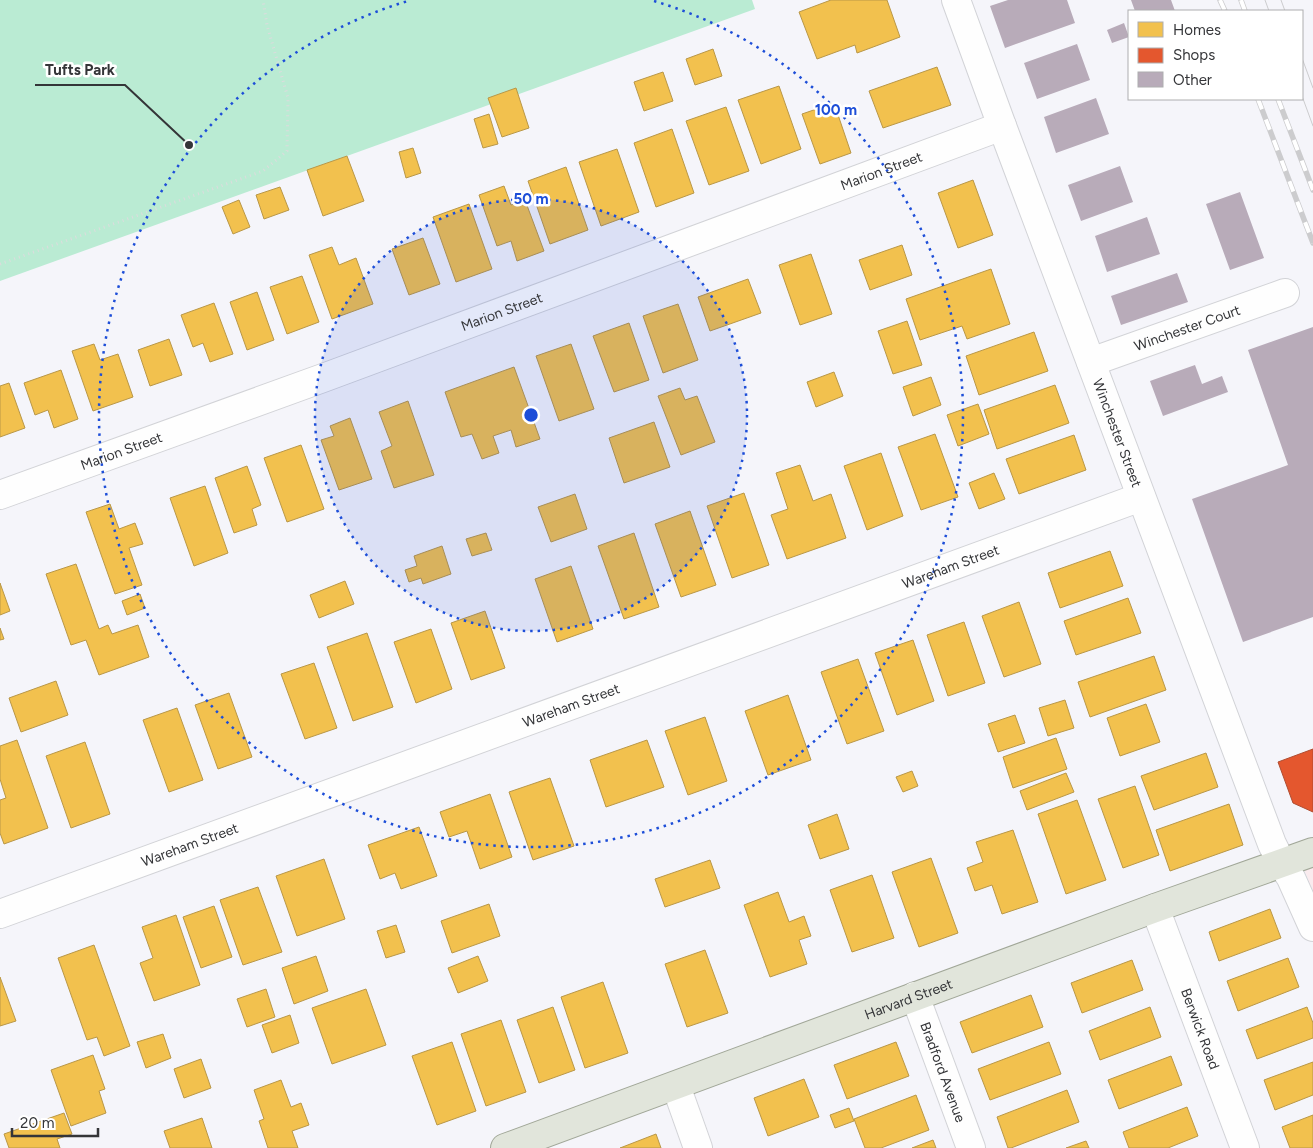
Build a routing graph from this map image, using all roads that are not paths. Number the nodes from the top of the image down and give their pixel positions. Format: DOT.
graph roads {
  1 [pos="956,0"];
  2 [pos="1002,126"];
  3 [pos="1285,293"];
  4 [pos="1090,362"];
  5 [pos="0,495"];
  6 [pos="1142,497"];
  7 [pos="1313,852"];
  8 [pos="1282,864"];
  9 [pos="1156,908"];
  10 [pos="0,914"];
  11 [pos="1313,927"];
  12 [pos="915,996"];
  13 [pos="676,1086"];
  14 [pos="505,1148"];
  15 [pos="698,1148"];
  16 [pos="971,1148"];
  17 [pos="1245,1148"];
  1 -- 2 [label="street, Winchester Street"];
  2 -- 4 [label="street, Winchester Street"];
  2 -- 5 [label="street, Marion Street"];
  3 -- 4 [label="street, Winchester Court"];
  4 -- 6 [label="street, Winchester Street"];
  6 -- 8 [label="street, Winchester Street"];
  6 -- 10 [label="street, Wareham Street"];
  7 -- 8 [label="main road, Harvard Street"];
  8 -- 9 [label="main road, Harvard Street"];
  8 -- 11 [label="street, Winchester Street"];
  9 -- 12 [label="main road, Harvard Street"];
  9 -- 17 [label="street, Berwick Road"];
  12 -- 13 [label="main road, Harvard Street"];
  12 -- 16 [label="street, Bradford Avenue"];
  13 -- 14 [label="main road, Harvard Street"];
  13 -- 15 [label="street"];
}
